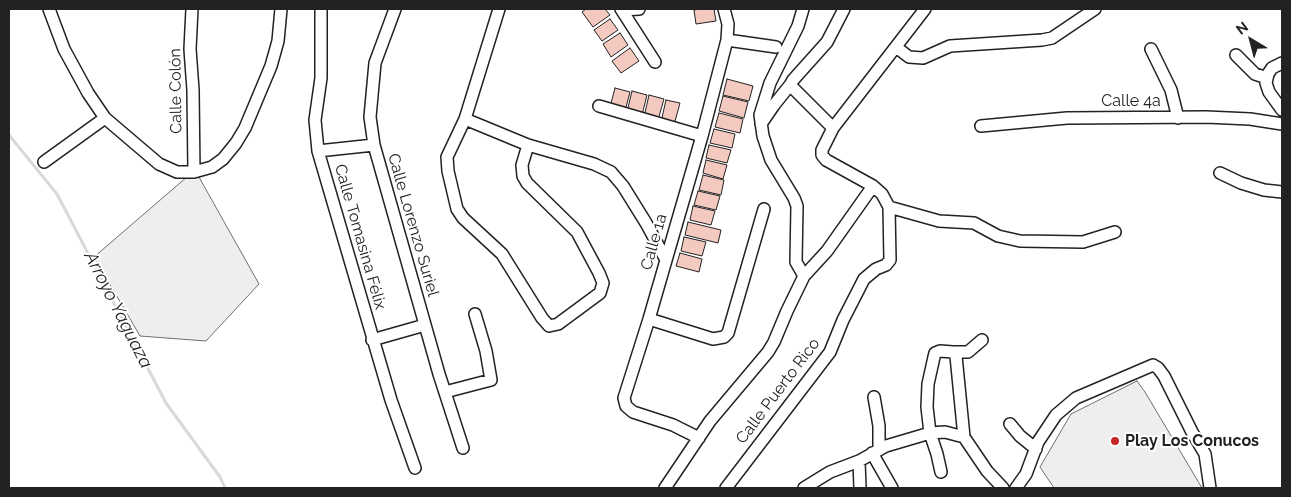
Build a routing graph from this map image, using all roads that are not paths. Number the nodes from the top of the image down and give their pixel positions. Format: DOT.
graph roads {
  1 [pos="49,9"];
  2 [pos="192,9"];
  3 [pos="281,9"];
  4 [pos="321,9"];
  5 [pos="395,9"];
  6 [pos="499,9"];
  7 [pos="639,9"];
  8 [pos="724,9"];
  9 [pos="803,9"];
  10 [pos="844,9"];
  11 [pos="925,9"];
  12 [pos="1095,9"];
  13 [pos="622,10"];
  14 [pos="727,40"];
  15 [pos="776,47"];
  16 [pos="896,47"];
  17 [pos="1151,50"];
  18 [pos="1236,55"];
  19 [pos="655,62"];
  20 [pos="1282,63"];
  21 [pos="1267,78"];
  22 [pos="790,86"];
  23 [pos="599,106"];
  24 [pos="1282,110"];
  25 [pos="105,118"];
  26 [pos="1178,118"];
  27 [pos="465,119"];
  28 [pos="761,124"];
  29 [pos="1282,124"];
  30 [pos="981,126"];
  31 [pos="833,128"];
  32 [pos="702,136"];
  33 [pos="374,145"];
  34 [pos="528,145"];
  35 [pos="318,151"];
  36 [pos="44,162"];
  37 [pos="194,172"];
  38 [pos="1220,172"];
  39 [pos="873,186"];
  40 [pos="1282,192"];
  41 [pos="890,207"];
  42 [pos="764,209"];
  43 [pos="1115,232"];
  44 [pos="666,260"];
  45 [pos="804,276"];
  46 [pos="475,314"];
  47 [pos="650,319"];
  48 [pos="425,325"];
  49 [pos="372,340"];
  50 [pos="982,340"];
  51 [pos="953,352"];
  52 [pos="491,380"];
  53 [pos="445,392"];
  54 [pos="494,392"];
  55 [pos="874,397"];
  56 [pos="1010,424"];
  57 [pos="930,433"];
  58 [pos="964,437"];
  59 [pos="699,438"];
  60 [pos="463,448"];
  61 [pos="1036,449"];
  62 [pos="875,452"];
  63 [pos="859,460"];
  64 [pos="416,468"];
  65 [pos="941,472"];
  66 [pos="821,482"];
  67 [pos="665,488"];
  68 [pos="726,488"];
  69 [pos="804,488"];
  70 [pos="860,488"];
  71 [pos="892,488"];
  72 [pos="1003,488"];
  73 [pos="1016,488"];
  74 [pos="1210,488"];
  1 -- 25 [label="street"];
  2 -- 37 [label="street, Calle Colón"];
  3 -- 37 [label="street"];
  4 -- 35 [label="street, Calle Tomasina Félix"];
  5 -- 33 [label="street, Calle Lorenzo Suriel"];
  6 -- 27 [label="street"];
  7 -- 13 [label="street"];
  8 -- 14 [label="street, Calle 1a"];
  9 -- 28 [label="street"];
  10 -- 22 [label="street"];
  11 -- 16 [label="street"];
  12 -- 16 [label="street"];
  13 -- 19 [label="street"];
  14 -- 15 [label="street"];
  14 -- 32 [label="street, Calle 1a"];
  16 -- 31 [label="street"];
  17 -- 26 [label="street"];
  18 -- 21 [label="street"];
  20 -- 21 [label="street"];
  21 -- 24 [label="street"];
  22 -- 28 [label="street"];
  22 -- 31 [label="street"];
  23 -- 32 [label="street"];
  25 -- 36 [label="street"];
  25 -- 37 [label="street"];
  26 -- 29 [label="street, Calle 4a"];
  26 -- 30 [label="street, Calle 4a"];
  27 -- 34 [label="street"];
  27 -- 34 [label="street"];
  28 -- 45 [label="street"];
  31 -- 39 [label="street"];
  32 -- 44 [label="street, Calle 1a"];
  33 -- 35 [label="street"];
  33 -- 48 [label="street, Calle Lorenzo Suriel"];
  34 -- 44 [label="street"];
  35 -- 49 [label="street, Calle Tomasina Félix"];
  38 -- 40 [label="street"];
  39 -- 41 [label="street"];
  39 -- 45 [label="street"];
  41 -- 43 [label="street"];
  41 -- 68 [label="street, Calle Puerto Rico"];
  42 -- 47 [label="street"];
  44 -- 47 [label="street, Calle 1a"];
  45 -- 59 [label="street"];
  46 -- 52 [label="street"];
  47 -- 59 [label="street, Calle 1a"];
  48 -- 49 [label="street"];
  48 -- 53 [label="street, Calle Lorenzo Suriel"];
  49 -- 64 [label="street, Calle Tomasina Félix"];
  50 -- 51 [label="street"];
  51 -- 57 [label="street"];
  51 -- 58 [label="street"];
  52 -- 53 [label="street"];
  52 -- 54 [label="street"];
  53 -- 60 [label="street, Calle Lorenzo Suriel"];
  55 -- 62 [label="street"];
  56 -- 61 [label="street"];
  57 -- 58 [label="street"];
  57 -- 62 [label="street"];
  57 -- 65 [label="street"];
  58 -- 72 [label="street"];
  59 -- 67 [label="street"];
  61 -- 73 [label="street"];
  61 -- 74 [label="street"];
  62 -- 63 [label="street"];
  62 -- 71 [label="street"];
  63 -- 66 [label="street"];
  63 -- 70 [label="street"];
  66 -- 69 [label="street"];
}
